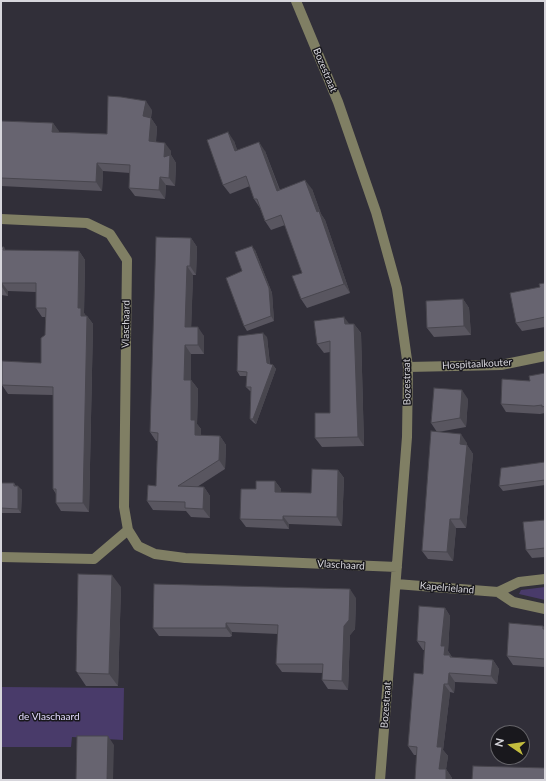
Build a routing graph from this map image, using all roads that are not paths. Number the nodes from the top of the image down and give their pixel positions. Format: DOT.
graph roads {
  1 [pos="296,1"];
  2 [pos="1,219"];
  3 [pos="545,356"];
  4 [pos="408,367"];
  5 [pos="128,530"];
  6 [pos="1,557"];
  7 [pos="397,567"];
  8 [pos="545,579"];
  9 [pos="396,584"];
  10 [pos="498,592"];
  11 [pos="545,609"];
  12 [pos="380,780"];
  1 -- 4 [label="street, Bozestraat"];
  2 -- 5 [label="street, Vlaschaard"];
  3 -- 4 [label="street, Hospitaalkouter"];
  4 -- 7 [label="street, Bozestraat"];
  5 -- 6 [label="street"];
  5 -- 7 [label="street, Vlaschaard"];
  7 -- 9 [label="street, Bozestraat"];
  8 -- 10 [label="street, Kapelrieland"];
  9 -- 10 [label="street, Kapelrieland"];
  9 -- 12 [label="street, Bozestraat"];
  10 -- 11 [label="street, Kapelrieland"];
}
